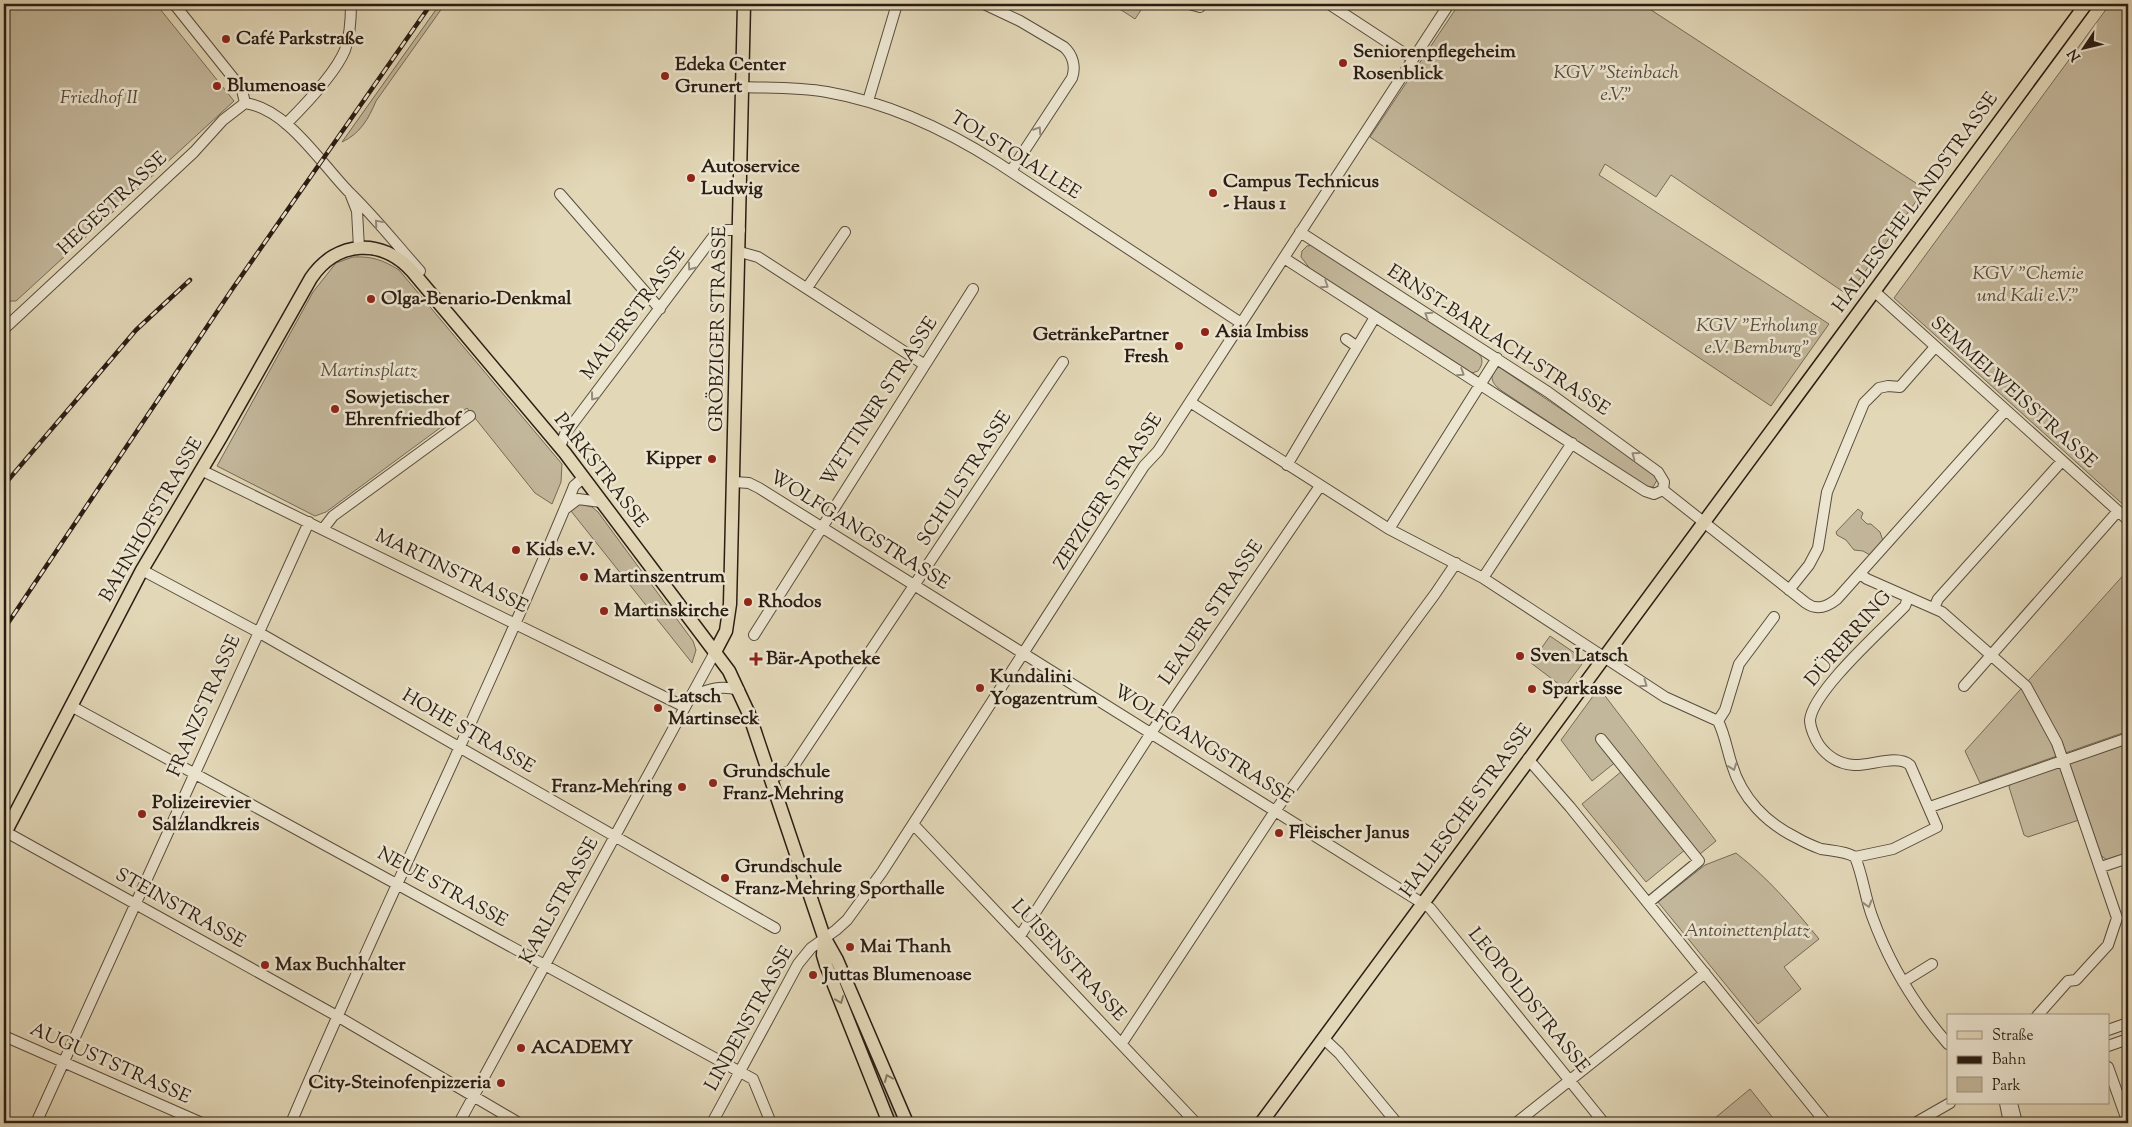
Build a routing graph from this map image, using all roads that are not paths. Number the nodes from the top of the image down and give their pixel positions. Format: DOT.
graph roads {
  1 [pos="174,4"];
  2 [pos="351,4"];
  3 [pos="744,4"];
  4 [pos="898,4"];
  5 [pos="984,4"];
  6 [pos="1189,4"];
  7 [pos="1202,4"];
  8 [pos="1329,4"];
  9 [pos="1449,4"];
  10 [pos="2086,4"];
  11 [pos="1414,59"];
  12 [pos="743,87"];
  13 [pos="868,101"];
  14 [pos="245,103"];
  15 [pos="286,124"];
  16 [pos="1011,171"];
  17 [pos="348,190"];
  18 [pos="560,194"];
  19 [pos="740,230"];
  20 [pos="845,232"];
  21 [pos="1300,232"];
  22 [pos="359,248"];
  23 [pos="740,252"];
  24 [pos="1284,258"];
  25 [pos="807,288"];
  26 [pos="973,289"];
  27 [pos="1874,291"];
  28 [pos="660,309"];
  29 [pos="450,316"];
  30 [pos="1375,317"];
  31 [pos="1241,324"];
  32 [pos="4,329"];
  33 [pos="1346,339"];
  34 [pos="1356,346"];
  35 [pos="1935,347"];
  36 [pos="1497,358"];
  37 [pos="1063,362"];
  38 [pos="925,364"];
  39 [pos="1480,385"];
  40 [pos="1190,402"];
  41 [pos="2006,410"];
  42 [pos="470,416"];
  43 [pos="548,433"];
  44 [pos="565,434"];
  45 [pos="1572,443"];
  46 [pos="560,447"];
  47 [pos="2062,461"];
  48 [pos="1287,465"];
  49 [pos="201,470"];
  50 [pos="584,478"];
  51 [pos="734,482"];
  52 [pos="1320,486"];
  53 [pos="1663,490"];
  54 [pos="602,502"];
  55 [pos="564,509"];
  56 [pos="2118,511"];
  57 [pos="2128,520"];
  58 [pos="1704,521"];
  59 [pos="309,522"];
  60 [pos="821,528"];
  61 [pos="323,529"];
  62 [pos="1389,529"];
  63 [pos="1456,563"];
  64 [pos="142,570"];
  65 [pos="1860,574"];
  66 [pos="1484,578"];
  67 [pos="915,587"];
  68 [pos="1790,590"];
  69 [pos="1908,598"];
  70 [pos="1934,608"];
  71 [pos="1774,617"];
  72 [pos="514,623"];
  73 [pos="258,632"];
  74 [pos="754,635"];
  75 [pos="715,652"];
  76 [pos="1024,654"];
  77 [pos="1991,655"];
  78 [pos="1604,656"];
  79 [pos="1964,686"];
  80 [pos="739,690"];
  81 [pos="692,696"];
  82 [pos="71,706"];
  83 [pos="685,707"];
  84 [pos="1718,721"];
  85 [pos="1151,734"];
  86 [pos="2128,738"];
  87 [pos="1600,739"];
  88 [pos="458,746"];
  89 [pos="1528,759"];
  90 [pos="2065,761"];
  91 [pos="195,773"];
  92 [pos="771,778"];
  93 [pos="1930,807"];
  94 [pos="1275,811"];
  95 [pos="913,824"];
  96 [pos="5,833"];
  97 [pos="616,838"];
  98 [pos="1855,857"];
  99 [pos="2128,858"];
  100 [pos="2101,867"];
  101 [pos="398,883"];
  102 [pos="1422,903"];
  103 [pos="1648,903"];
  104 [pos="136,904"];
  105 [pos="775,928"];
  106 [pos="1020,936"];
  107 [pos="824,937"];
  108 [pos="1932,964"];
  109 [pos="545,965"];
  110 [pos="1705,973"];
  111 [pos="1903,982"];
  112 [pos="2039,1014"];
  113 [pos="337,1016"];
  114 [pos="2128,1024"];
  115 [pos="2110,1029"];
  116 [pos="4,1036"];
  117 [pos="1323,1038"];
  118 [pos="2128,1039"];
  119 [pos="1122,1043"];
  120 [pos="1947,1043"];
  121 [pos="2110,1045"];
  122 [pos="64,1063"];
  123 [pos="741,1072"];
  124 [pos="2110,1073"];
  125 [pos="1569,1080"];
  126 [pos="474,1096"];
  127 [pos="1948,1104"];
  128 [pos="2005,1104"];
  129 [pos="2012,1104"];
  130 [pos="2012,1119"];
  131 [pos="36,1123"];
  132 [pos="202,1123"];
  133 [pos="291,1123"];
  134 [pos="458,1123"];
  135 [pos="519,1123"];
  136 [pos="712,1123"];
  137 [pos="771,1123"];
  138 [pos="889,1123"];
  139 [pos="906,1123"];
  140 [pos="1196,1123"];
  141 [pos="1261,1123"];
  142 [pos="1397,1123"];
  143 [pos="1516,1123"];
  144 [pos="1604,1123"];
  145 [pos="1826,1123"];
  146 [pos="1915,1123"];
  147 [pos="2128,1123"];
  1 -- 14 [label="street"];
  2 -- 15 [label="street"];
  3 -- 12 [label="main road, GRÖBZIGER STRASSE"];
  4 -- 13 [label="street"];
  16 -- 5 [label="street, one-way"];
  6 -- 7 [label="street"];
  8 -- 11 [label="street"];
  9 -- 11 [label="street, ZEPZIGER STRASSE"];
  10 -- 27 [label="main road, HALLESCHE LANDSTRASSE"];
  11 -- 21 [label="street, ZEPZIGER STRASSE"];
  12 -- 13 [label="street, TOLSTOIALLEE"];
  12 -- 19 [label="main road, GRÖBZIGER STRASSE"];
  13 -- 16 [label="street, TOLSTOIALLEE"];
  14 -- 15 [label="street, PARKSTRASSE"];
  14 -- 32 [label="street, HEGESTRASSE"];
  15 -- 17 [label="street, PARKSTRASSE"];
  16 -- 31 [label="street, TOLSTOIALLEE"];
  17 -- 22 [label="street, PARKSTRASSE"];
  29 -- 17 [label="street, PARKSTRASSE, one-way"];
  18 -- 28 [label="street"];
  19 -- 23 [label="main road, GRÖBZIGER STRASSE"];
  19 -- 28 [label="street, MAUERSTRASSE, one-way"];
  20 -- 25 [label="street"];
  21 -- 24 [label="street, ZEPZIGER STRASSE"];
  36 -- 21 [label="street, ERNST-BARLACH-STRASSE, one-way"];
  22 -- 29 [label="main road, PARKSTRASSE"];
  22 -- 49 [label="main road, BAHNHOFSTRASSE"];
  23 -- 25 [label="street"];
  23 -- 51 [label="main road, GRÖBZIGER STRASSE"];
  24 -- 30 [label="street, one-way"];
  24 -- 31 [label="street, ZEPZIGER STRASSE"];
  25 -- 38 [label="street"];
  26 -- 38 [label="street, WETTINER STRASSE"];
  27 -- 35 [label="street, SEMMELWEISSTRASSE"];
  27 -- 58 [label="main road, HALLESCHE LANDSTRASSE"];
  28 -- 44 [label="street, MAUERSTRASSE, one-way"];
  29 -- 43 [label="main road, PARKSTRASSE"];
  30 -- 34 [label="street"];
  30 -- 39 [label="street, one-way"];
  31 -- 40 [label="street, ZEPZIGER STRASSE"];
  33 -- 34 [label="street"];
  34 -- 48 [label="street"];
  35 -- 41 [label="street, SEMMELWEISSTRASSE"];
  35 -- 68 [label="street"];
  36 -- 39 [label="street"];
  53 -- 36 [label="street, ERNST-BARLACH-STRASSE, one-way"];
  37 -- 67 [label="street, SCHULSTRASSE"];
  38 -- 60 [label="street, WETTINER STRASSE"];
  39 -- 45 [label="street"];
  39 -- 62 [label="street"];
  40 -- 48 [label="street"];
  40 -- 76 [label="street, ZEPZIGER STRASSE"];
  41 -- 47 [label="street, SEMMELWEISSTRASSE"];
  41 -- 65 [label="street, ERNST-BARLACH-STRASSE"];
  42 -- 61 [label="street"];
  43 -- 44 [label="street"];
  43 -- 46 [label="main road, PARKSTRASSE"];
  44 -- 46 [label="street, MAUERSTRASSE"];
  45 -- 53 [label="street"];
  45 -- 66 [label="street"];
  46 -- 50 [label="main road, PARKSTRASSE"];
  47 -- 56 [label="street, SEMMELWEISSTRASSE"];
  47 -- 70 [label="street"];
  48 -- 52 [label="street"];
  49 -- 59 [label="street, MARTINSTRASSE"];
  49 -- 64 [label="main road, BAHNHOFSTRASSE"];
  50 -- 54 [label="main road, PARKSTRASSE"];
  50 -- 55 [label="street"];
  51 -- 60 [label="street, WOLFGANGSTRASSE"];
  51 -- 75 [label="main road, GRÖBZIGER STRASSE"];
  52 -- 62 [label="street"];
  52 -- 85 [label="street, LEAUER STRASSE"];
  53 -- 58 [label="street, ERNST-BARLACH-STRASSE"];
  54 -- 55 [label="street"];
  54 -- 75 [label="main road, PARKSTRASSE"];
  55 -- 72 [label="street"];
  56 -- 57 [label="street, SEMMELWEISSTRASSE"];
  56 -- 77 [label="street"];
  58 -- 68 [label="street, ERNST-BARLACH-STRASSE"];
  58 -- 78 [label="main road, HALLESCHE STRASSE"];
  59 -- 61 [label="street, MARTINSTRASSE"];
  59 -- 73 [label="street, FRANZSTRASSE"];
  60 -- 67 [label="street, WOLFGANGSTRASSE"];
  60 -- 74 [label="street, WETTINER STRASSE"];
  61 -- 72 [label="street, MARTINSTRASSE"];
  62 -- 63 [label="street"];
  63 -- 66 [label="street"];
  63 -- 94 [label="street"];
  64 -- 73 [label="street, HOHE STRASSE"];
  64 -- 82 [label="main road, BAHNHOFSTRASSE"];
  65 -- 68 [label="street, ERNST-BARLACH-STRASSE"];
  65 -- 69 [label="street"];
  66 -- 78 [label="street"];
  67 -- 76 [label="street, WOLFGANGSTRASSE"];
  67 -- 92 [label="street, SCHULSTRASSE"];
  69 -- 70 [label="street"];
  69 -- 93 [label="street, DÜRERRING"];
  70 -- 77 [label="street"];
  71 -- 84 [label="street"];
  72 -- 83 [label="street, MARTINSTRASSE"];
  72 -- 88 [label="street"];
  73 -- 88 [label="street, HOHE STRASSE"];
  73 -- 91 [label="street, FRANZSTRASSE"];
  75 -- 80 [label="main road, PARKSTRASSE"];
  75 -- 81 [label="street, KARLSTRASSE"];
  76 -- 85 [label="street, WOLFGANGSTRASSE"];
  76 -- 95 [label="street, ZEPZIGER STRASSE"];
  77 -- 79 [label="street"];
  77 -- 90 [label="street"];
  78 -- 84 [label="street, one-way"];
  78 -- 89 [label="main road, HALLESCHE STRASSE"];
  80 -- 81 [label="street"];
  80 -- 92 [label="main road, PARKSTRASSE"];
  81 -- 83 [label="street, KARLSTRASSE"];
  82 -- 91 [label="street, NEUE STRASSE"];
  82 -- 96 [label="main road, BAHNHOFSTRASSE"];
  83 -- 97 [label="street, KARLSTRASSE"];
  84 -- 98 [label="street, DÜRERRING, one-way"];
  85 -- 94 [label="street, WOLFGANGSTRASSE"];
  85 -- 106 [label="street, LEAUER STRASSE"];
  86 -- 90 [label="street"];
  87 -- 103 [label="street"];
  88 -- 97 [label="street, HOHE STRASSE"];
  88 -- 101 [label="street"];
  89 -- 102 [label="main road, HALLESCHE STRASSE"];
  89 -- 103 [label="street"];
  90 -- 93 [label="street"];
  90 -- 100 [label="street"];
  91 -- 101 [label="street, NEUE STRASSE"];
  91 -- 104 [label="street, FRANZSTRASSE"];
  92 -- 107 [label="main road, PARKSTRASSE"];
  93 -- 98 [label="street, DÜRERRING"];
  94 -- 102 [label="street, WOLFGANGSTRASSE"];
  94 -- 119 [label="street"];
  95 -- 106 [label="street, LUISENSTRASSE"];
  95 -- 107 [label="street, ZEPZIGER STRASSE"];
  96 -- 104 [label="street, STEINSTRASSE"];
  97 -- 105 [label="street, HOHE STRASSE"];
  97 -- 109 [label="street, KARLSTRASSE"];
  98 -- 111 [label="street, one-way"];
  99 -- 100 [label="street"];
  100 -- 112 [label="street"];
  101 -- 109 [label="street, NEUE STRASSE"];
  101 -- 113 [label="street"];
  102 -- 117 [label="main road, HALLESCHE STRASSE"];
  102 -- 125 [label="street, LEOPOLDSTRASSE"];
  103 -- 110 [label="street"];
  104 -- 113 [label="street, STEINSTRASSE"];
  104 -- 122 [label="street, FRANZSTRASSE"];
  106 -- 119 [label="street, LUISENSTRASSE"];
  107 -- 123 [label="street, LINDENSTRASSE"];
  107 -- 138 [label="main road, one-way"];
  139 -- 107 [label="main road, one-way"];
  108 -- 111 [label="street"];
  109 -- 123 [label="street, NEUE STRASSE"];
  109 -- 126 [label="street, KARLSTRASSE"];
  110 -- 125 [label="street"];
  110 -- 145 [label="street"];
  111 -- 120 [label="street"];
  113 -- 126 [label="street, STEINSTRASSE"];
  113 -- 133 [label="street"];
  114 -- 115 [label="street"];
  116 -- 122 [label="street, AUGUSTSTRASSE"];
  117 -- 141 [label="main road, HALLESCHE STRASSE"];
  117 -- 142 [label="street"];
  118 -- 121 [label="street"];
  119 -- 140 [label="street, LUISENSTRASSE"];
  122 -- 131 [label="street, FRANZSTRASSE"];
  122 -- 132 [label="street, AUGUSTSTRASSE"];
  123 -- 136 [label="street, LINDENSTRASSE"];
  123 -- 137 [label="street, NEUE STRASSE"];
  124 -- 147 [label="street"];
  125 -- 143 [label="street"];
  125 -- 144 [label="street, LEOPOLDSTRASSE"];
  126 -- 134 [label="street, KARLSTRASSE"];
  126 -- 135 [label="street, STEINSTRASSE"];
  127 -- 146 [label="street"];
  128 -- 130 [label="street"];
  129 -- 130 [label="street"];
}
